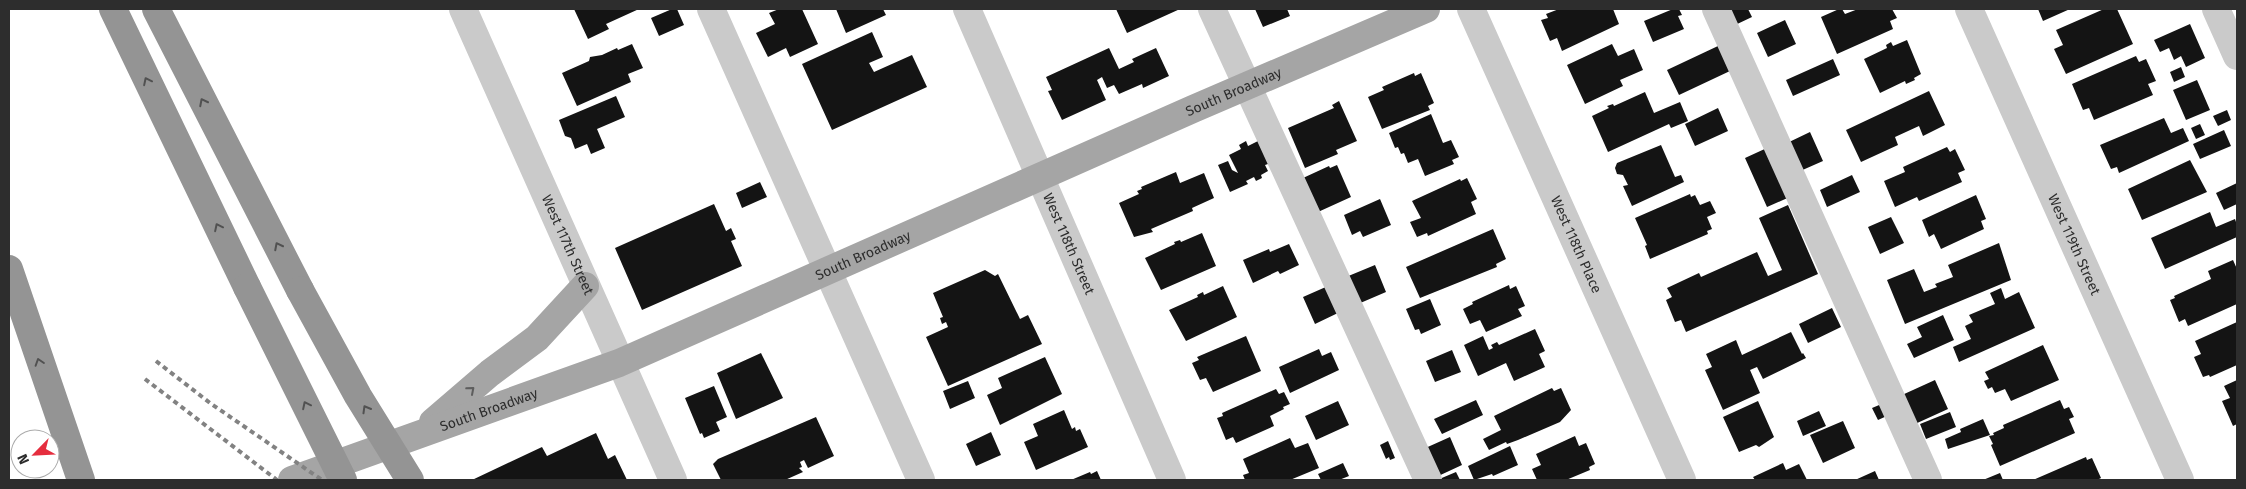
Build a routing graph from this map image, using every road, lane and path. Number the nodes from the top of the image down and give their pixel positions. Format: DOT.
graph roads {
  1 [pos="113,9"];
  2 [pos="156,9"];
  3 [pos="463,9"];
  4 [pos="710,9"];
  5 [pos="967,9"];
  6 [pos="1212,9"];
  7 [pos="1426,9"];
  8 [pos="1471,9"];
  9 [pos="1716,9"];
  10 [pos="1969,9"];
  11 [pos="2216,9"];
  12 [pos="2237,56"];
  13 [pos="1247,86"];
  14 [pos="1042,176"];
  15 [pos="9,269"];
  16 [pos="827,272"];
  17 [pos="586,286"];
  18 [pos="619,363"];
  19 [pos="420,433"];
  20 [pos="81,480"];
  21 [pos="292,480"];
  22 [pos="343,480"];
  23 [pos="410,480"];
  24 [pos="673,480"];
  25 [pos="921,480"];
  26 [pos="1172,480"];
  27 [pos="1428,480"];
  28 [pos="1682,480"];
  29 [pos="1928,480"];
  30 [pos="2180,480"];
  22 -- 1 [label="highway, one-way, bridge"];
  23 -- 2 [label="highway, one-way, bridge"];
  3 -- 17 [label="street, West 117th Street"];
  4 -- 16 [label="street"];
  5 -- 14 [label="street, West 118th Street"];
  6 -- 13 [label="street"];
  7 -- 13 [label="main road, South Broadway"];
  8 -- 28 [label="street, West 118th Place"];
  9 -- 29 [label="street"];
  10 -- 30 [label="street, West 119th Street"];
  11 -- 12 [label="street"];
  13 -- 14 [label="main road, South Broadway"];
  13 -- 27 [label="street"];
  14 -- 16 [label="main road, South Broadway"];
  14 -- 26 [label="street, West 118th Street"];
  20 -- 15 [label="highway, one-way"];
  16 -- 18 [label="main road, South Broadway"];
  16 -- 25 [label="street"];
  17 -- 18 [label="street, West 117th Street"];
  19 -- 17 [label="main road, one-way"];
  18 -- 19 [label="main road, South Broadway"];
  18 -- 24 [label="street, West 117th Street"];
  19 -- 21 [label="main road, South Broadway"];
}
